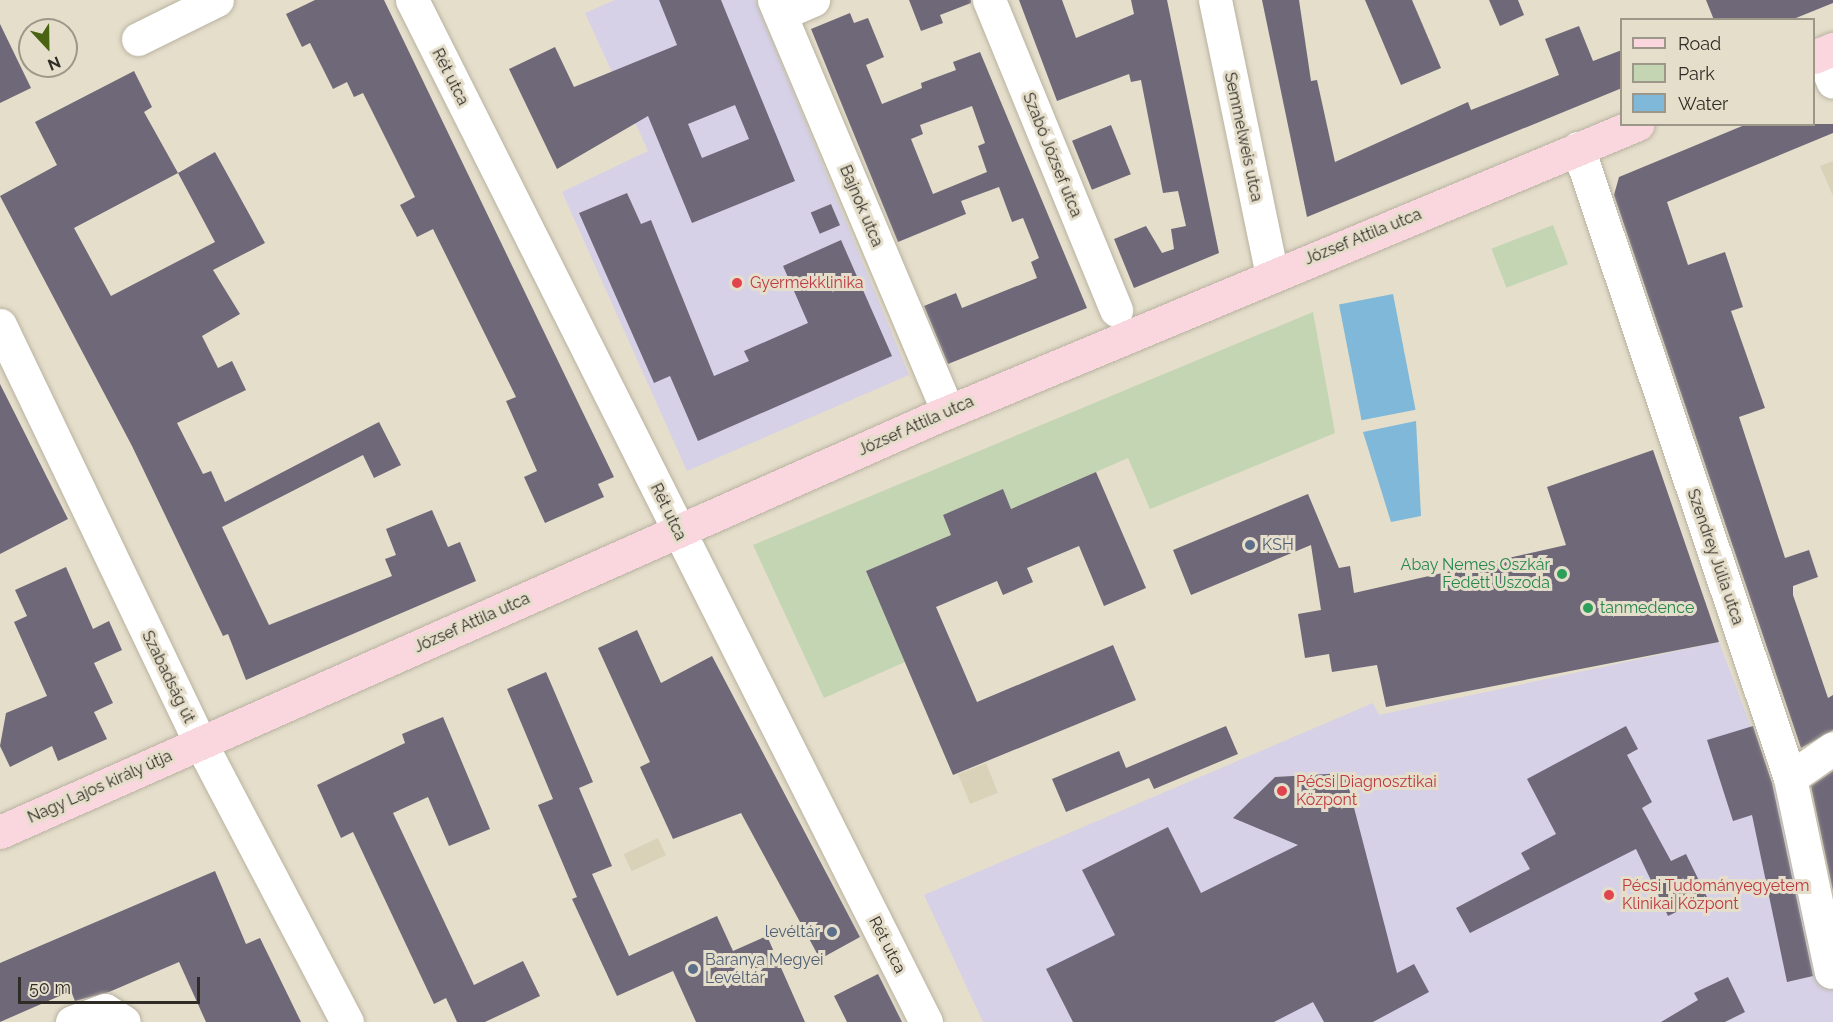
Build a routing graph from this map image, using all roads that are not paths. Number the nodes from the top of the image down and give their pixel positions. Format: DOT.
graph roads {
  1 [pos="217,0"];
  2 [pos="411,0"];
  3 [pos="813,0"];
  4 [pos="989,0"];
  5 [pos="1215,0"];
  6 [pos="777,7"];
  7 [pos="138,39"];
  8 [pos="1633,126"];
  9 [pos="1578,148"];
  10 [pos="1272,275"];
  11 [pos="1116,310"];
  12 [pos="0,325"];
  13 [pos="948,412"];
  14 [pos="678,531"];
  15 [pos="200,742"];
  16 [pos="1833,748"];
  17 [pos="1790,778"];
  18 [pos="0,832"];
  19 [pos="1831,972"];
  20 [pos="72,1022"];
  21 [pos="124,1022"];
  22 [pos="347,1022"];
  23 [pos="926,1022"];
  1 -- 7 [label="street"];
  2 -- 14 [label="street, Rét utca"];
  3 -- 6 [label="street"];
  4 -- 11 [label="street, Szabó József utca"];
  5 -- 10 [label="street, Semmelweis utca"];
  6 -- 13 [label="street, Bajnok utca"];
  8 -- 9 [label="main road, József Attila utca"];
  9 -- 10 [label="main road, József Attila utca"];
  9 -- 17 [label="street, Szendrey Júlia utca"];
  10 -- 13 [label="main road, József Attila utca"];
  12 -- 15 [label="street, Szabadság út"];
  13 -- 14 [label="main road, József Attila utca"];
  14 -- 15 [label="main road, József Attila utca"];
  14 -- 23 [label="street, Rét utca"];
  15 -- 18 [label="main road, Nagy Lajos király útja"];
  15 -- 22 [label="street, Szabadság út"];
  16 -- 17 [label="street"];
  17 -- 19 [label="street, Szendrey Júlia utca"];
  20 -- 21 [label="street"];
}
